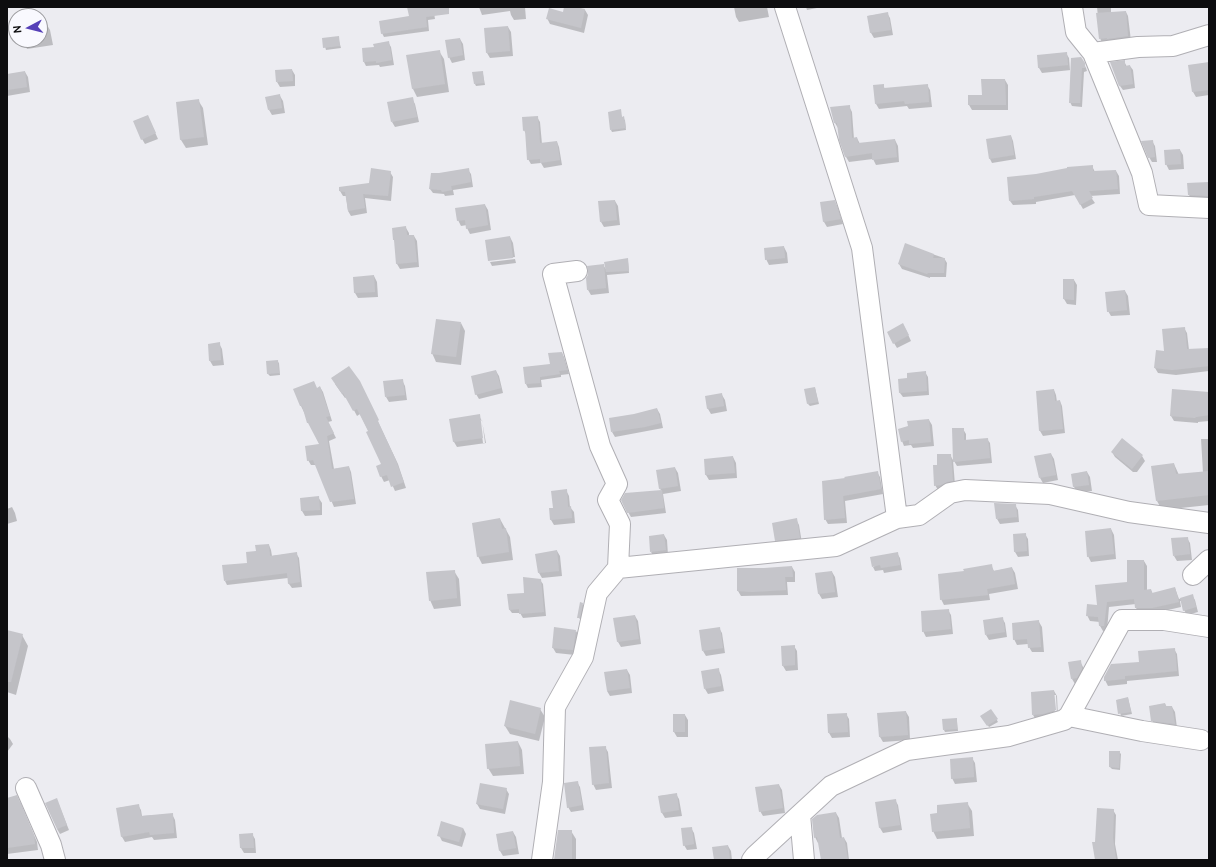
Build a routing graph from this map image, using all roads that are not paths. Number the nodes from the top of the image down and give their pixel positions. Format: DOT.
graph roads {
  1 [pos="785,7"];
  2 [pos="1072,7"];
  3 [pos="1209,35"];
  4 [pos="1093,53"];
  5 [pos="1209,208"];
  6 [pos="578,271"];
  7 [pos="897,518"];
  8 [pos="1209,523"];
  9 [pos="1209,560"];
  10 [pos="618,568"];
  11 [pos="1193,575"];
  12 [pos="1209,627"];
  13 [pos="1069,716"];
  14 [pos="1201,740"];
  15 [pos="26,788"];
  16 [pos="800,815"];
  17 [pos="55,860"];
  18 [pos="542,860"];
  19 [pos="752,860"];
  20 [pos="804,860"];
  1 -- 7 [label="street"];
  2 -- 4 [label="street"];
  3 -- 4 [label="street"];
  4 -- 5 [label="street"];
  6 -- 10 [label="street"];
  7 -- 8 [label="street"];
  7 -- 10 [label="street"];
  9 -- 11 [label="street"];
  10 -- 18 [label="street"];
  12 -- 13 [label="street"];
  13 -- 14 [label="street"];
  13 -- 16 [label="street"];
  15 -- 17 [label="street"];
  16 -- 19 [label="street"];
  16 -- 20 [label="street"];
}
